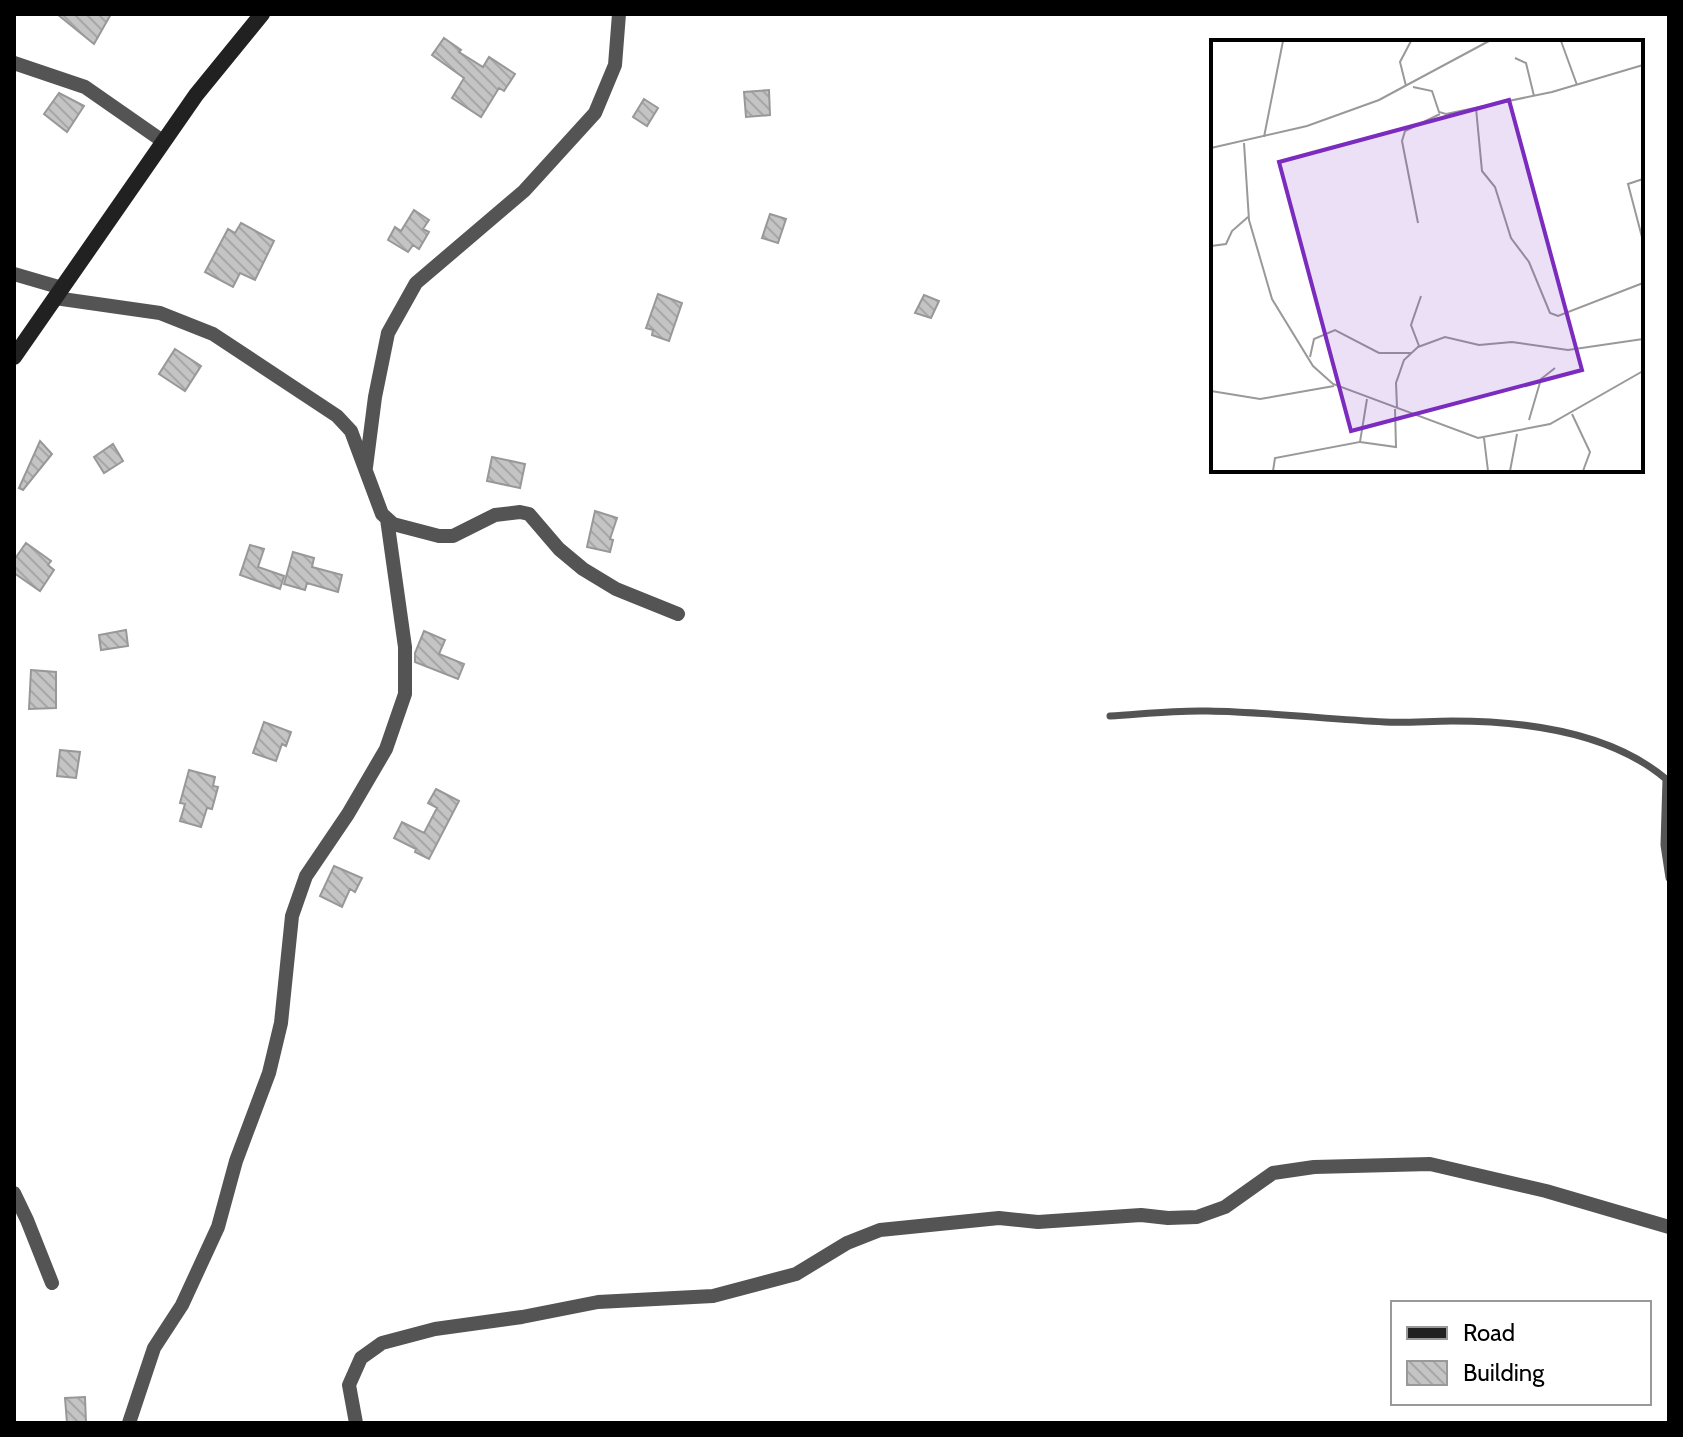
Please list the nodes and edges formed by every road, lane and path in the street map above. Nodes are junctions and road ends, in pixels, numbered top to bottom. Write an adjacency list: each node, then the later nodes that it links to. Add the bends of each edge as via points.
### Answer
1 (262, 14): 4 (main road)
2 (619, 14): 8 (street, via 615,65 595,113 524,191 416,283 388,333)
3 (14, 63): 4 (street, via 85,87)
4 (164, 142): 6 (main road)
5 (14, 274): 6 (street)
6 (59, 293): 7 (main road); 8 (street, via 160,313 213,334 337,416 351,431)
7 (14, 357)
8 (365, 471): 9 (street)
9 (387, 519): 10 (street, via 453,536 495,515 529,514 583,569); 16 (street, via 405,647 405,694 386,749 306,876 292,916 281,1023 269,1073 218,1227 182,1305 154,1348)
10 (678, 614)
11 (1110, 716): 12 (lane, via 1205,711 1510,724 1612,745 1666,779)
12 (1669, 878)
13 (14, 1193): 15 (street)
14 (1669, 1227): 17 (street, via 1430,1164 1273,1173 1225,1207 1197,1217 1038,1222 999,1218 880,1230 796,1274 713,1296 598,1302 382,1343 361,1358 349,1385)
15 (52, 1283)
16 (129, 1423)
17 (356, 1423)

